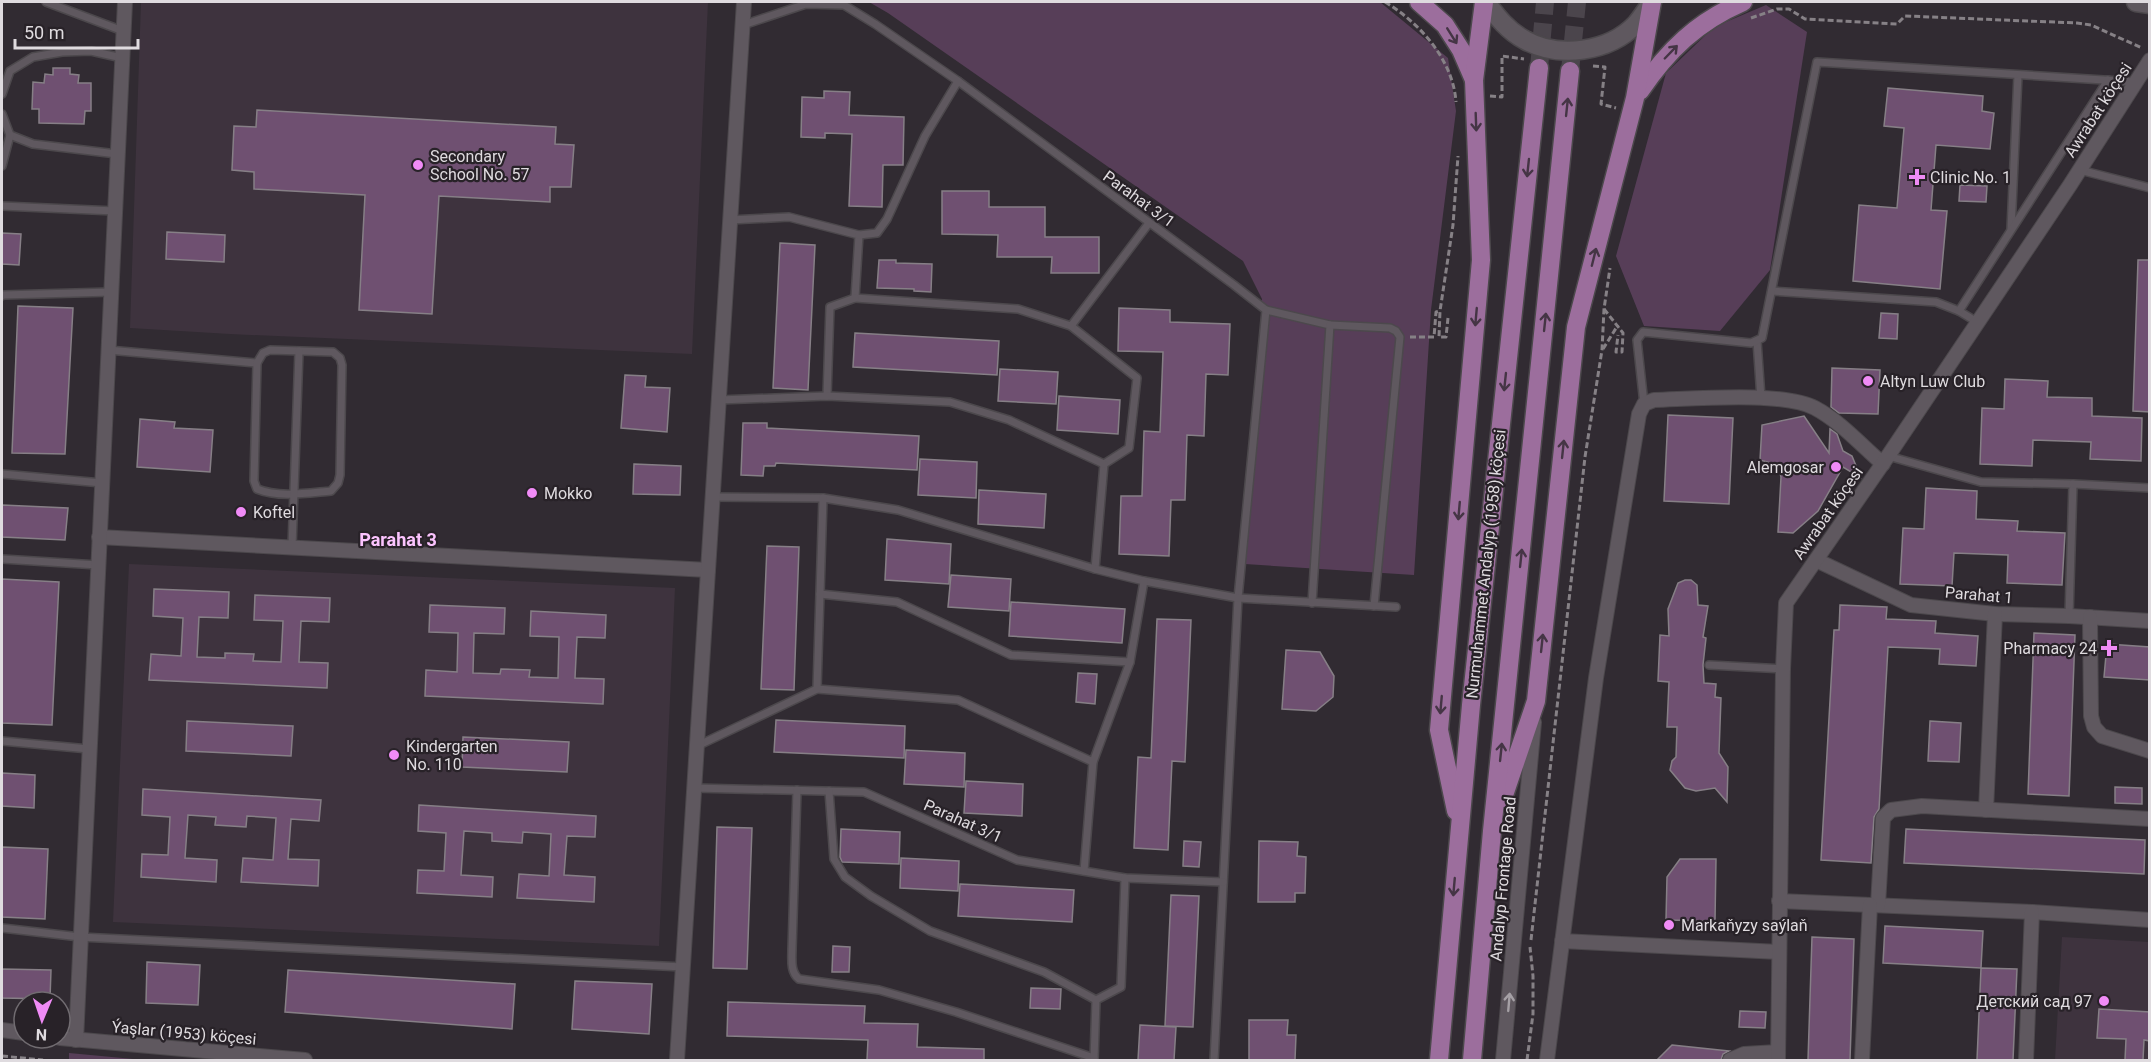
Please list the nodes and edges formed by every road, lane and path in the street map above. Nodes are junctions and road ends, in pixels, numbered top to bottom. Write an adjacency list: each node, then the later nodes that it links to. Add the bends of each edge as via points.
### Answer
1 (46, 2): 12 (lane)
2 (125, 2): 12 (street)
3 (744, 2): 11 (street)
4 (1385, 2): 27 (path, via 1424,33 1446,64)
5 (1419, 2): 21 (main road, one-way to 21, via 1445,25)
6 (1485, 2): 7 (street, via 1502,23 1526,40 1553,50 1583,50 1611,41 1635,24); 21 (main road)
7 (1652, 2): 26 (main road)
8 (2136, 2): 9 (street)
9 (2150, 4)
10 (1746, 10): 13 (path, via 1789,9 1805,19 1897,24 1905,16 2077,22); 26 (main road, one-way to 10, via 1657,67 1691,31 1720,11)
11 (742, 25): 23 (lane, Parahat 3/1, via 806,4 844,5); 37 (street)
12 (123, 32): 14 (street)
13 (2150, 51)
14 (122, 58): 18 (lane, via 91,51 62,52 33,57); 30 (street)
15 (2150, 60): 24 (street, Awrabat köçesi)
16 (1539, 68): 107 (main road, Nurmuhammet Andalyp (1958) köçesi, one-way to 107)
17 (2, 70): 18 (lane)
18 (10, 71): 25 (lane)
19 (1570, 71): 108 (main road, Nurmuhammet Andalyp (1958) köçesi, one-way to 19)
20 (2018, 75): 22 (lane); 39 (lane); 42 (lane, via 1817,62)
21 (1474, 80): 107 (main road, one-way to 107, via 1481,260 1439,730)
22 (2108, 80): 24 (lane); 39 (lane)
23 (958, 81): 38 (lane, Parahat 3/1); 40 (lane, via 925,136 878,233)
24 (2136, 82): 33 (street, Awrabat köçesi)
25 (2, 94)
26 (1635, 98): 96 (main road, one-way to 26, via 1576,327)
27 (1457, 107)
28 (2, 114): 29 (lane)
29 (10, 135): 30 (lane, via 33,144); 32 (lane)
30 (117, 154): 36 (street)
31 (1459, 154): 48 (path)
32 (2, 166)
33 (2080, 170): 34 (lane); 51 (street, Awrabat köçesi)
34 (2150, 188)
35 (2, 206): 36 (lane)
36 (115, 211): 43 (street)
37 (730, 220): 40 (lane, via 789,217); 64 (street)
38 (1149, 223): 47 (lane, Parahat 3/1); 54 (lane)
39 (2011, 230): 49 (lane)
40 (859, 235): 45 (lane)
41 (1611, 262): 46 (path)
42 (1772, 291): 49 (lane, via 1936,302); 57 (lane, via 1764,333)
43 (111, 292): 44 (lane); 58 (street)
44 (2, 296)
45 (855, 298): 54 (lane, via 1018,309); 62 (lane, via 830,307)
46 (1604, 309): 53 (path); 59 (path)
47 (1266, 310): 52 (lane); 84 (lane)
48 (1440, 311): 50 (path, via 1439,337 1446,337); 56 (path, via 1436,312 1434,337)
49 (1959, 311): 51 (lane)
50 (1448, 318)
51 (1977, 322): 66 (street, Awrabat köçesi)
52 (1330, 325): 56 (lane, via 1390,328); 85 (lane)
53 (1618, 325): 55 (path, via 1624,338 1622,352 1616,352); 59 (path)
54 (1071, 326): 67 (lane, via 1137,378 1129,448)
55 (1618, 335)
56 (1400, 337): 86 (lane)
57 (1758, 341): 63 (lane); 65 (lane, via 1643,332 1637,340)
58 (108, 350): 61 (lane); 69 (street)
59 (1602, 350): 134 (path, via 1584,469 1542,829 1530,948 1533,1014)
60 (299, 351): 61 (lane, via 270,350 263,353); 72 (lane); 72 (lane, via 333,352 340,358 340,475 331,491)
61 (258, 363): 72 (lane, via 256,489)
62 (827, 396): 64 (lane); 67 (lane, via 950,402 1009,420)
63 (1761, 398): 65 (street, via 1654,400); 66 (street, via 1813,406)
64 (719, 400): 73 (street)
65 (1644, 404): 118 (street, via 1596,678)
66 (1886, 460): 70 (lane, via 1981,482); 78 (street, Awrabat köçesi)
67 (1104, 464): 80 (lane)
68 (2, 474): 69 (lane)
69 (102, 483): 75 (street)
70 (2073, 484): 71 (lane); 89 (lane)
71 (2150, 488)
72 (294, 494): 76 (lane)
73 (712, 497): 74 (lane); 81 (street)
74 (822, 498): 80 (lane, via 898,510); 83 (lane)
75 (99, 537): 76 (street); 79 (street)
76 (292, 547): 81 (street)
77 (2, 559): 79 (lane)
78 (1816, 560): 88 (street, Parahat 1, via 1911,605); 94 (street, Awrabat köçesi, via 1786,603)
79 (98, 565): 99 (street)
80 (1095, 569): 82 (lane)
81 (708, 570): 98 (street)
82 (1144, 581): 84 (lane); 92 (lane)
83 (820, 594): 92 (lane, via 897,602 1011,656); 95 (lane)
84 (1238, 598): 85 (lane); 111 (lane)
85 (1312, 603): 86 (lane)
86 (1374, 606): 87 (lane)
87 (1396, 607)
88 (1995, 614): 89 (street, Parahat 1); 105 (street)
89 (2069, 616): 90 (street, Parahat 1)
90 (2090, 617): 91 (street, Parahat 1); 100 (street, via 2094,727 2102,736)
91 (2150, 621)
92 (1130, 662): 101 (lane)
93 (1709, 665): 94 (lane)
94 (1783, 669): 112 (street, Awrabat köçesi)
95 (817, 689): 98 (lane); 101 (lane, via 958,700)
96 (1536, 702): 108 (main road); 133 (street, Andalyp Frontage Road, one-way to 96)
97 (2, 741): 99 (lane)
98 (697, 746): 102 (street)
99 (89, 749): 117 (street)
100 (2150, 751)
101 (1093, 762): 109 (lane)
102 (694, 788): 103 (lane, Parahat 3/1); 120 (street)
103 (797, 790): 104 (lane, Parahat 3/1); 126 (lane, via 792,949 795,976 879,990)
104 (829, 791): 109 (lane, Parahat 3/1, via 864,792 1017,860); 121 (lane, via 834,859 845,878 930,931 1044,972)
105 (1986, 810): 106 (street); 113 (street, via 1922,806 1891,810 1883,818)
106 (2150, 819)
107 (1460, 829): 131 (main road, Nurmuhammet Andalyp (1958) köçesi, one-way to 131)
108 (1492, 831): 132 (main road, Nurmuhammet Andalyp (1958) köçesi)
109 (1084, 871): 110 (lane, Parahat 3/1)
110 (1125, 878): 111 (lane, Parahat 3/1); 121 (lane, via 1121,987)
111 (1223, 882): 130 (lane)
112 (1779, 901): 113 (street); 119 (street, Awrabat köçesi)
113 (1874, 905): 114 (street); 137 (street)
114 (2032, 912): 115 (street); 138 (street)
115 (2150, 920)
116 (2, 928): 117 (lane)
117 (80, 937): 120 (lane); 123 (street)
118 (1562, 941): 119 (street); 135 (street)
119 (1779, 952): 125 (street, Awrabat köçesi)
120 (683, 968): 129 (street)
121 (1096, 1000): 126 (lane)
122 (72, 1040): 123 (street, Ýaşlar (1953) köçesi)
123 (75, 1040): 128 (street, Ýaşlar (1953) köçesi)
124 (2, 1056): 127 (path)
125 (1778, 1056): 136 (street, via 1744,1054)
126 (1094, 1059)
127 (44, 1060)
128 (305, 1060)
129 (677, 1060)
130 (1214, 1060)
131 (1438, 1060)
132 (1472, 1060)
133 (1503, 1060)
134 (1527, 1060)
135 (1548, 1060)
136 (1730, 1060)
137 (1862, 1060)
138 (2026, 1060)

